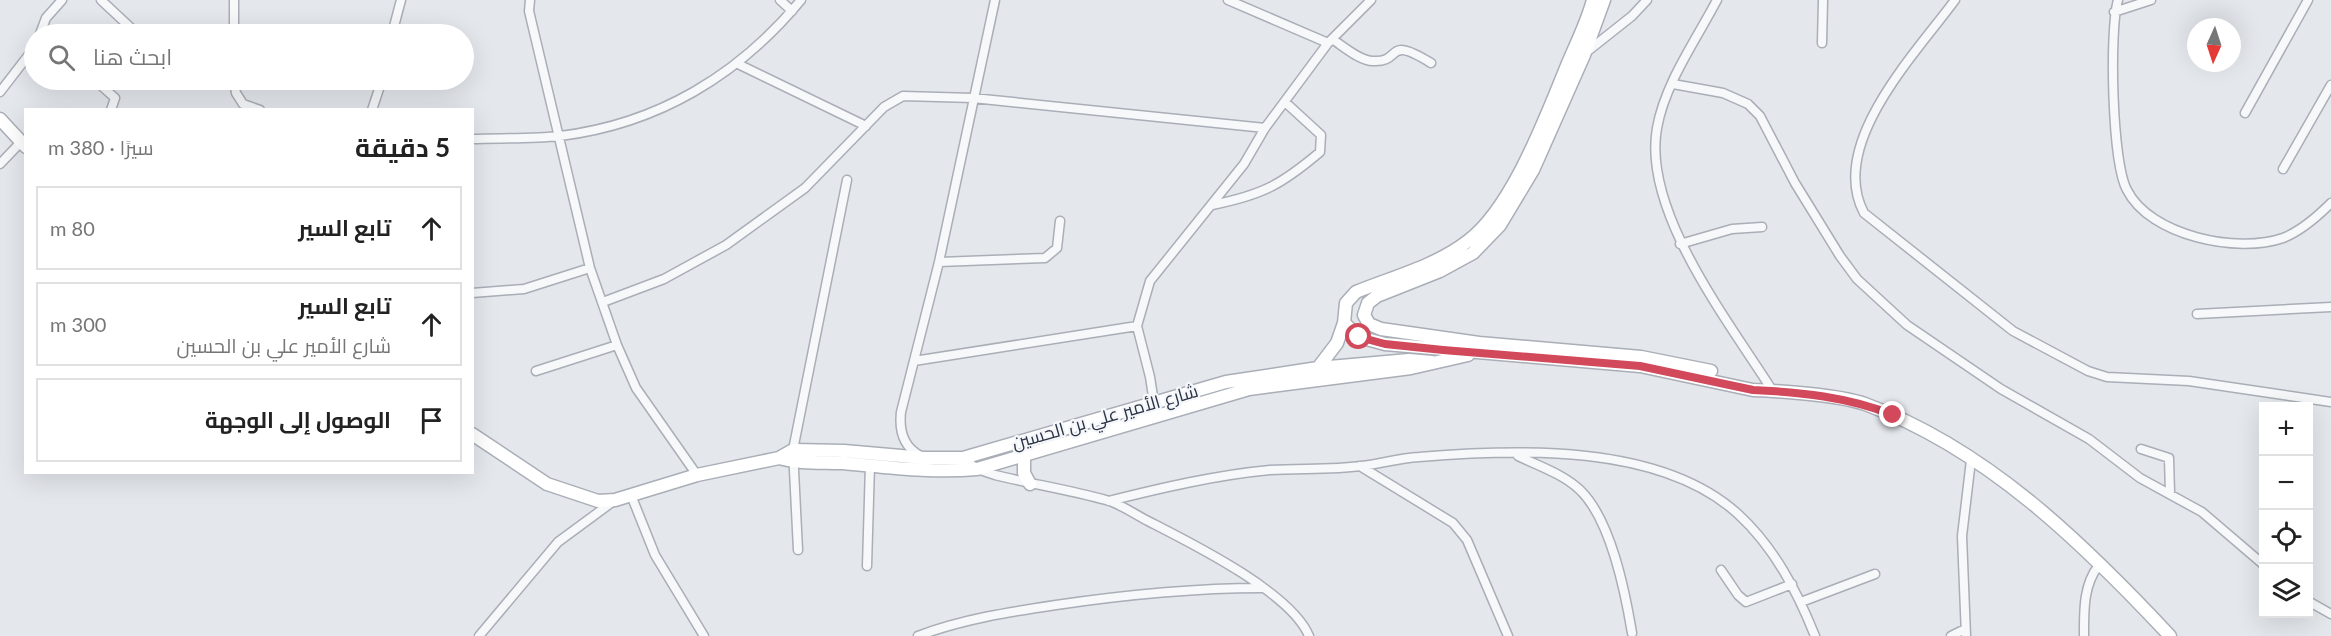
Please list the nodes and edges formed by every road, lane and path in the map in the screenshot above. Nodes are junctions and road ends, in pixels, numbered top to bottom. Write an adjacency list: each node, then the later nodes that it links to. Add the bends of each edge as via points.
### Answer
1 (62, 0): 22 (street)
2 (101, 0): 23 (street)
3 (234, 0): 24 (street)
4 (401, 0): 25 (street)
5 (530, 0): 48 (street, via 529,11)
6 (780, 0): 20 (street)
7 (801, 0): 20 (street)
8 (995, 0): 39 (street)
9 (1228, 0): 26 (street)
10 (1371, 0): 26 (street)
11 (1593, 0): 32 (street)
12 (1604, 0): 28 (street)
13 (1647, 0): 28 (street)
14 (1716, 0): 33 (street)
15 (1822, 0): 27 (street)
16 (1955, 0): 75 (street, via 1877,109 1857,166 1856,194 1864,213 2013,331 2099,375 2189,381)
17 (2118, 0): 21 (street)
18 (2151, 0): 21 (street)
19 (2308, 0): 44 (street)
20 (792, 10): 31 (street)
21 (2114, 12): 54 (street, via 2119,167 2127,190 2150,218 2176,231 2251,243 2295,232)
22 (44, 24)
23 (127, 24)
24 (234, 24)
25 (395, 24)
26 (1330, 41): 30 (street, via 1370,61 1382,61 1404,48); 40 (street)
27 (1822, 43)
28 (1584, 55): 32 (street)
29 (24, 61): 38 (street)
30 (1431, 63)
31 (738, 64): 46 (street); 48 (street, via 685,98 585,132)
32 (1566, 83): 65 (street, via 1488,223 1450,252 1356,292 1346,303); 68 (street, via 1533,170 1490,238 1473,253 1440,271 1377,296 1365,310 1366,321 1381,328)
33 (1673, 84): 58 (street, via 1659,119 1655,144 1663,196); 90 (street, via 1723,93 1748,104 1760,116 1840,256 1857,279 1907,325 2001,389 2089,439 2140,478)
34 (2331, 86): 52 (street)
35 (106, 90): 41 (street, via 115,98)
36 (236, 90): 42 (street, via 243,104)
37 (379, 90): 43 (street)
38 (0, 92)
39 (973, 98): 46 (street, via 903,96 893,100); 47 (street); 59 (street)
40 (1285, 102): 47 (street); 55 (street, via 1321,135 1320,152 1286,180 1246,198)
41 (112, 108)
42 (254, 108)
43 (373, 108)
44 (2245, 113)
45 (0, 120): 50 (street)
46 (866, 126): 62 (street, via 805,188 726,245 664,279)
47 (1265, 128): 55 (street, via 1244,164)
48 (558, 136): 49 (street); 60 (street)
49 (474, 139)
50 (23, 145): 51 (street)
51 (0, 164)
52 (2283, 169)
53 (847, 180): 80 (street)
54 (2331, 203)
55 (1212, 205): 66 (street, via 1150,281)
56 (1060, 221): 59 (street, via 1057,248 1045,258)
57 (1762, 227): 58 (street, via 1732,229)
58 (1680, 244): 73 (street)
59 (939, 262): 69 (street)
60 (590, 268): 61 (street, via 525,289); 62 (street)
61 (474, 293)
62 (603, 302): 67 (street)
63 (2331, 307): 64 (street)
64 (2196, 314)
65 (1344, 323): 68 (street, via 1367,340); 71 (street, via 1337,343)
66 (1137, 326): 69 (street); 74 (street, via 1150,376)
67 (617, 345): 72 (street); 88 (street, via 636,388)
68 (1477, 348): 70 (street, شارع الأمير علي بن الحسين); 73 (street, شارع الأمير علي بن الحسين, via 1640,366 1753,390)
69 (914, 361): 83 (street, via 900,422 904,442)
70 (1432, 362): 71 (street, شارع الأمير علي بن الحسين, via 1409,360); 76 (street, شارع الأمير علي بن الحسين, via 1249,389)
71 (1318, 368): 74 (street, شارع الأمير علي بن الحسين, via 1226,382)
72 (536, 371)
73 (1771, 390): 84 (street, شارع الأمير علي بن الحسين, via 1863,403 1909,421)
74 (1152, 402): 76 (street); 82 (street, شارع الأمير علي بن الحسين)
75 (2331, 402)
76 (1156, 416): 81 (street, شارع الأمير علي بن الحسين)
77 (474, 435): 92 (street, شارع الأمير علي بن الحسين, via 555,488 598,501)
78 (2141, 448): 90 (street, via 2165,455 2171,461)
79 (1513, 454): 86 (street, via 1419,457); 100 (street, via 1627,462 1675,477 1737,513 1758,534); 105 (street, via 1563,477 1587,498 1613,553)
80 (794, 456): 83 (street, شارع الأمير علي بن الحسين, via 844,451); 85 (street, شارع الأمير علي بن الحسين); 88 (street, شارع الأمير علي بن الحسين); 94 (street)
81 (1024, 456): 87 (street, شارع الأمير علي بن الحسين); 89 (street, via 1024,473)
82 (963, 458): 83 (street, شارع الأمير علي بن الحسين); 87 (street)
83 (924, 459)
84 (1971, 460): 96 (street, شارع الأمير علي بن الحسين, via 2026,498); 106 (street, via 1962,536)
85 (870, 465): 87 (street, شارع الأمير علي بن الحسين, via 949,471); 97 (street)
86 (1360, 466): 93 (street, via 1268,470); 111 (street, via 1432,508 1461,532)
87 (976, 468): 89 (street)
88 (697, 475): 91 (street, شارع الأمير علي بن الحسين)
89 (1030, 484): 93 (street)
90 (2170, 493): 95 (street, via 2202,512)
91 (631, 495): 92 (street, شارع الأمير علي بن الحسين); 108 (street, via 655,555)
92 (615, 500): 107 (street, via 558,542)
93 (1109, 501): 101 (street, via 1179,534)
94 (798, 550)
95 (2263, 564)
96 (2099, 565): 114 (street, via 2087,587); 115 (street, شارع الأمير علي بن الحسين)
97 (867, 566)
98 (1721, 570): 100 (street, via 1746,602)
99 (1875, 574): 102 (street)
100 (1792, 584): 102 (street)
101 (1262, 588): 109 (street, via 1176,591 1084,601 982,617); 110 (street, via 1291,610)
102 (1801, 602): 112 (street)
103 (2313, 604): 104 (street)
104 (2331, 614)
105 (1632, 633)
106 (1965, 633): 113 (street)
107 (479, 636)
108 (704, 636)
109 (918, 636)
110 (1309, 636)
111 (1508, 636)
112 (1815, 636)
113 (1952, 636)
114 (2084, 636)
115 (2170, 636)

